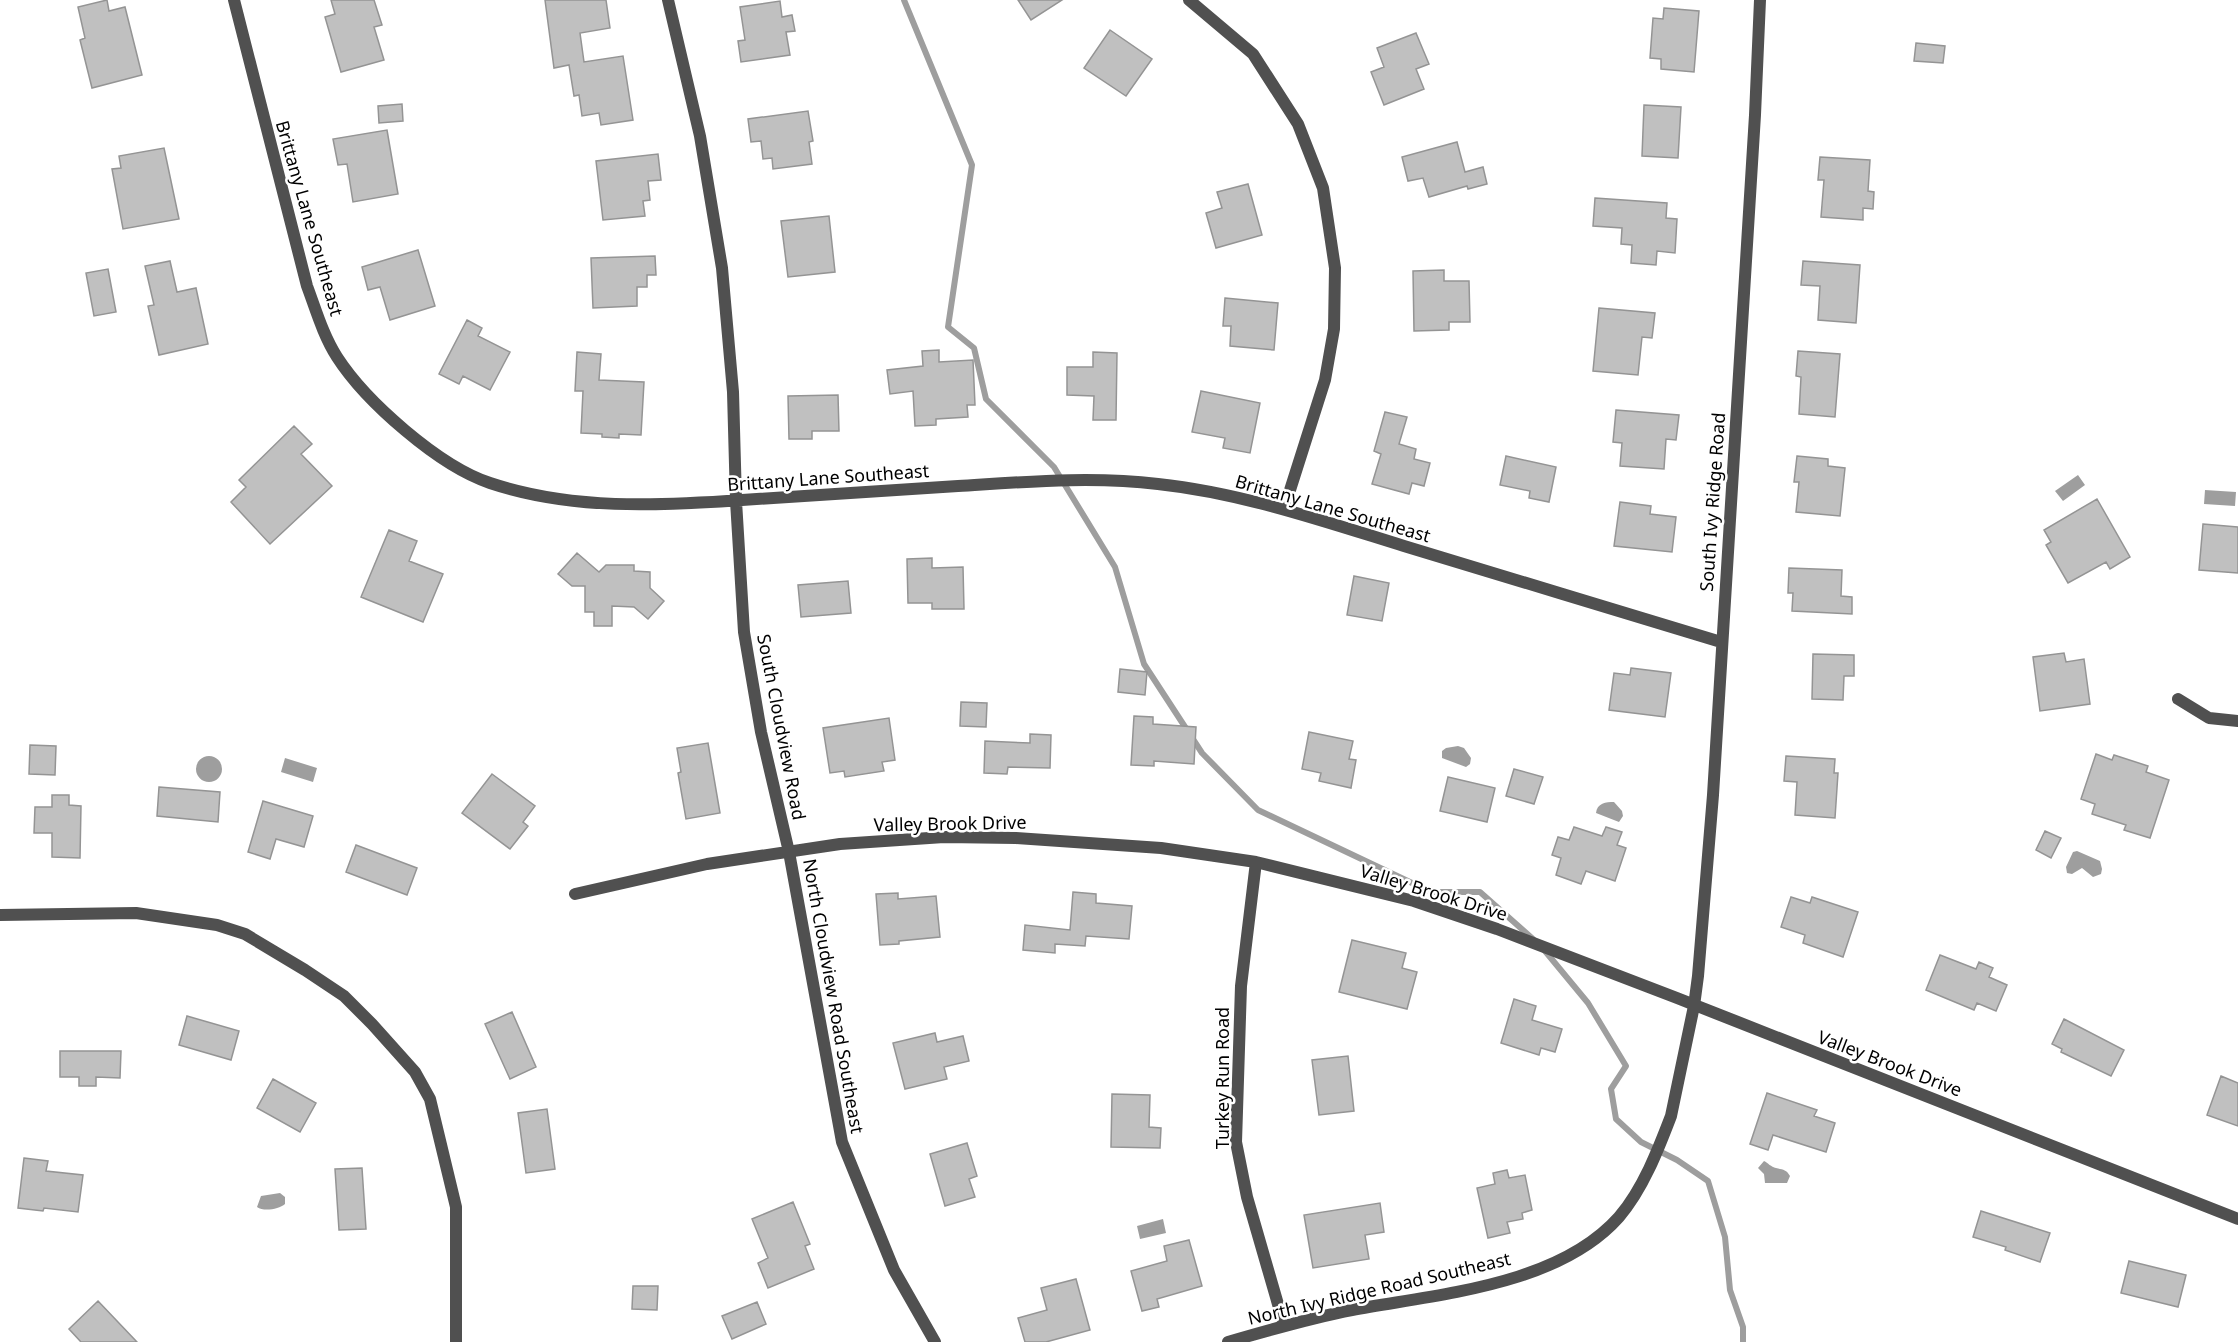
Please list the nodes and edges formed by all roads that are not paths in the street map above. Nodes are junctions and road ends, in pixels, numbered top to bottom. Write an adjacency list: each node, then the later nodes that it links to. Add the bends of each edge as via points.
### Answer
1 (234, 0): 5 (street, Brittany Lane Southeast, via 307,286 337,357 360,386 419,441 486,482 539,496 585,502)
2 (668, 0): 5 (street, South Cloudview Road, via 700,136 722,268 733,392)
3 (1189, 0): 6 (street, via 1253,54 1298,124 1323,188 1335,268 1334,329 1325,380)
4 (1760, 0): 7 (street, South Ivy Ridge Road)
5 (736, 501): 6 (street, Brittany Lane Southeast, via 1083,479 1158,484); 10 (street, South Cloudview Road, via 744,632 761,732)
6 (1284, 509): 7 (street, Brittany Lane Southeast)
7 (1721, 642): 14 (street, South Ivy Ridge Road, via 1713,795)
8 (2178, 699): 9 (street, via 2209,718)
9 (2238, 722)
10 (789, 852): 11 (street, Valley Brook Drive, via 840,844 944,837 1016,838 1161,848); 12 (street, Valley Brook Drive, via 707,864); 18 (street, North Cloudview Road Southeast, via 842,1142 894,1270)
11 (1256, 862): 14 (street, Valley Brook Drive, via 1454,914); 16 (street, Turkey Run Road, via 1241,986 1236,1142 1247,1197)
12 (575, 894)
13 (0, 915): 17 (street, via 136,913 217,925 245,934 344,996 416,1072 430,1099 456,1207)
14 (1694, 1006): 15 (street, Valley Brook Drive); 16 (street, North Ivy Ridge Road Southeast, via 1665,1133 1638,1190 1597,1239 1543,1267 1508,1279)
15 (2238, 1219)
16 (1284, 1325): 19 (street, North Ivy Ridge Road Southeast)
17 (456, 1342)
18 (935, 1342)
19 (1228, 1342)

